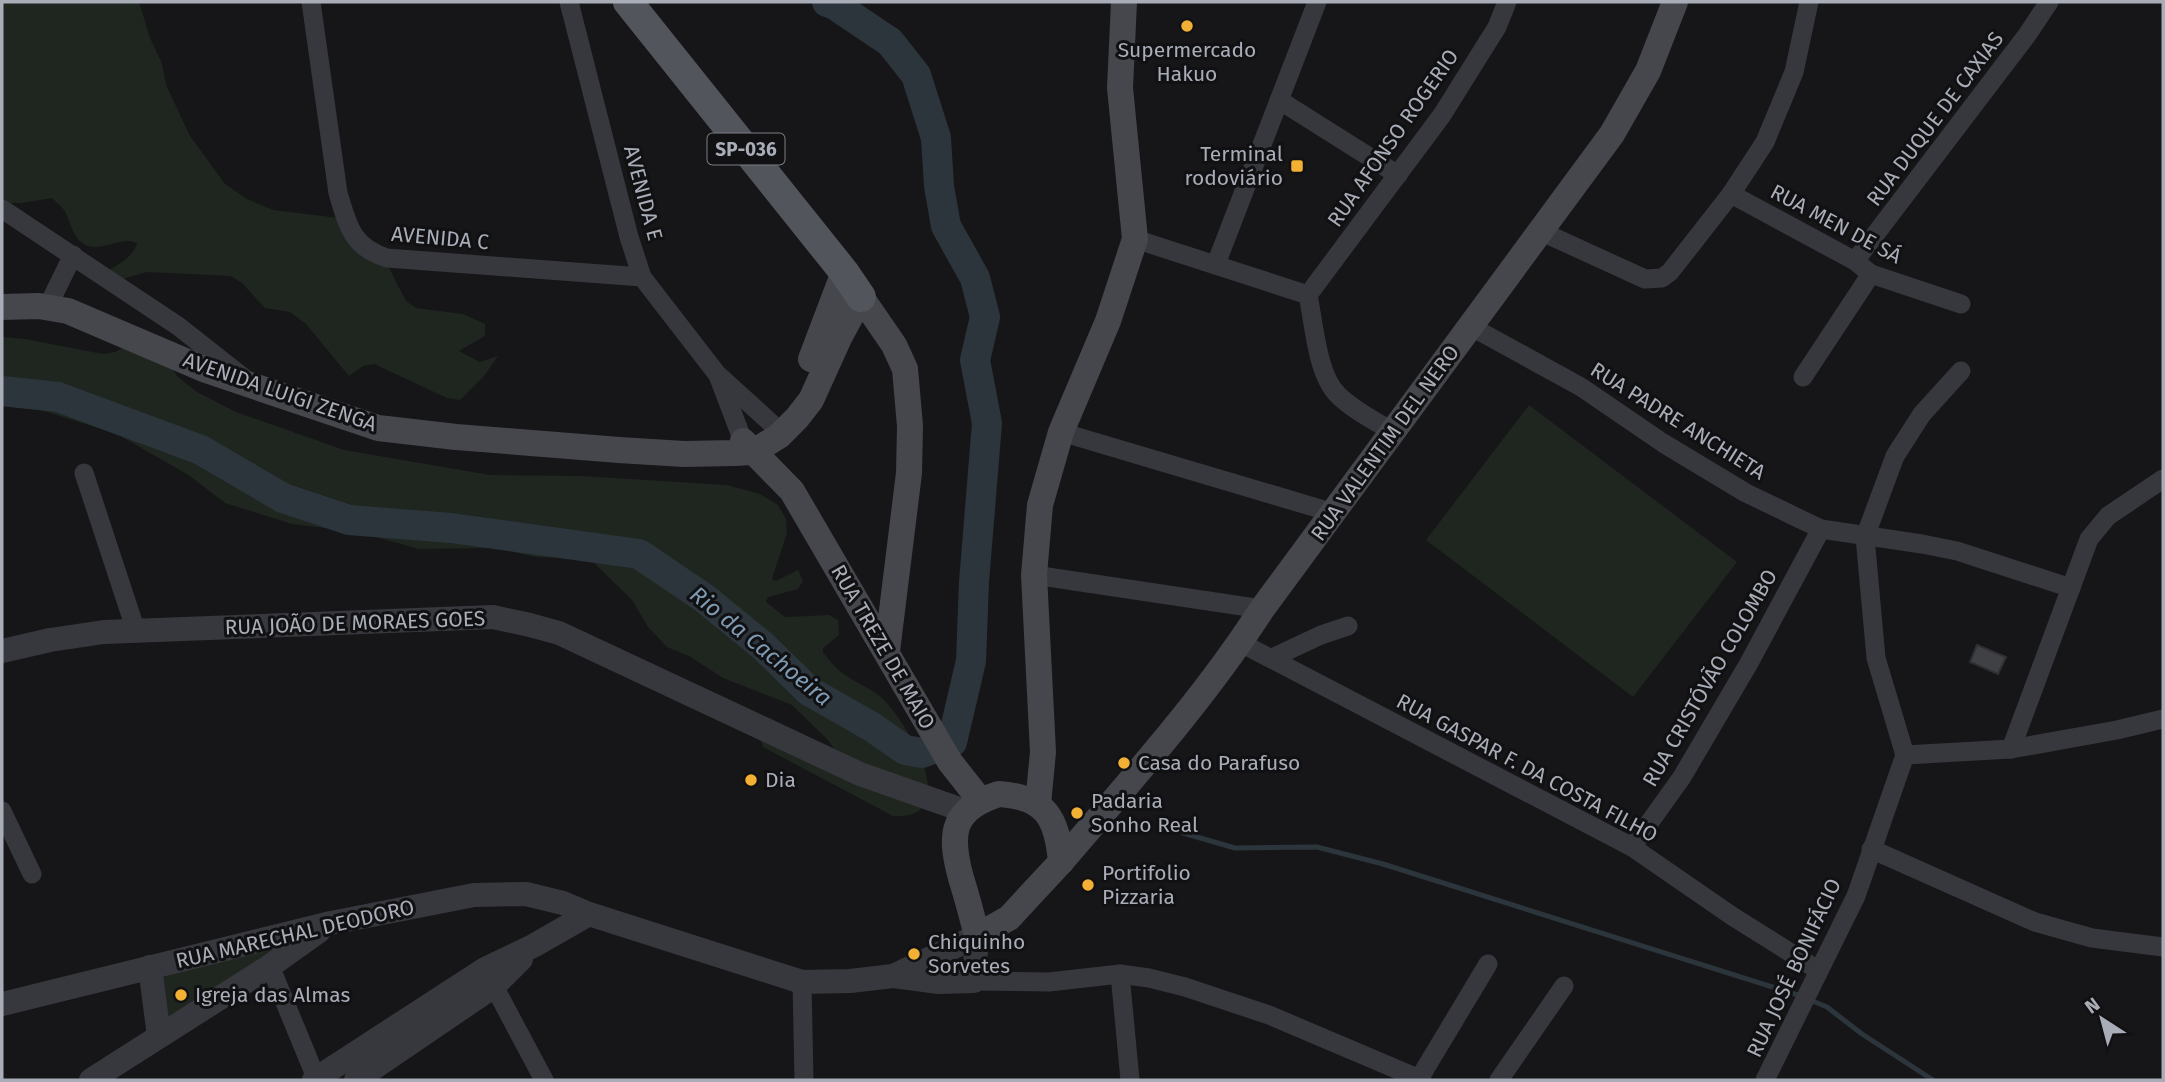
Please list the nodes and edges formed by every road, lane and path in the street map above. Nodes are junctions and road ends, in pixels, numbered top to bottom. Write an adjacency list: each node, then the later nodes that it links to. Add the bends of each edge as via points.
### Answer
1 (311, 2): 21 (street, AVENIDA C, via 338,193 348,223 368,252 387,258)
2 (569, 2): 21 (street, AVENIDA E)
3 (628, 2): 19 (main road, SP-036)
4 (1124, 2): 15 (main road, via 1120,89)
5 (1317, 2): 10 (street)
6 (1507, 2): 11 (street, RUA AFONSO ROGERIO, via 1497,27 1449,104)
7 (1675, 2): 14 (main road, RUA VALENTIM DEL NERO, via 1648,71 1612,134)
8 (1809, 2): 12 (street, via 1794,72 1765,142)
9 (2049, 2): 17 (street, RUA DUQUE DE CAXIAS)
10 (1279, 100): 11 (street); 18 (street)
11 (1398, 175): 22 (street, RUA AFONSO ROGERIO)
12 (1731, 194): 14 (street, via 1662,278 1645,279); 17 (street, RUA MEN DE SÁ)
13 (2, 209): 16 (street)
14 (1540, 231): 27 (main road, RUA VALENTIM DEL NERO)
15 (1135, 239): 18 (street); 33 (main road, via 1108,320)
16 (73, 255): 26 (street); 31 (street, via 178,326)
17 (1854, 261): 20 (street, RUA MEN DE SÁ)
18 (1216, 264): 22 (street)
19 (844, 272): 23 (main road, SP-036); 32 (main road, via 802,381)
20 (1871, 274): 24 (street, RUA MEN DE SÁ); 30 (street)
21 (642, 277): 29 (street, AVENIDA E)
22 (1308, 295): 34 (street, via 1320,358 1331,387)
23 (861, 297): 32 (main road, via 811,400); 49 (main road, via 905,369 910,426 909,473)
24 (1961, 304)
25 (2, 307): 26 (main road, AVENIDA LUIGI ZENGA)
26 (47, 308): 31 (main road, AVENIDA LUIGI ZENGA, via 68,311)
27 (1470, 326): 34 (main road, RUA VALENTIM DEL NERO); 40 (street, RUA PADRE ANCHIETA, via 1581,387 1746,493)
28 (1961, 371): 41 (street, via 1922,414 1895,456)
29 (717, 374): 32 (street, AVENIDA E); 35 (street, AVENIDA E)
30 (1803, 377)
31 (254, 386): 35 (main road, AVENIDA LUIGI ZENGA, via 378,428 619,450)
32 (775, 430): 35 (main road); 38 (main road, RUA TREZE DE MAIO)
33 (1061, 432): 39 (street); 42 (main road, via 1040,505)
34 (1393, 432): 39 (main road, RUA VALENTIM DEL NERO)
35 (744, 449): 38 (main road, RUA TREZE DE MAIO)
36 (84, 473): 46 (street)
37 (2163, 479): 43 (street, via 2108,516 2089,539)
38 (792, 491): 49 (main road, RUA TREZE DE MAIO)
39 (1334, 513): 44 (main road, RUA VALENTIM DEL NERO)
40 (1821, 529): 41 (street, RUA PADRE ANCHIETA); 57 (street, RUA CRISTÓVÃO COLOMBO, via 1689,766)
41 (1865, 537): 43 (street, RUA PADRE ANCHIETA, via 1957,551); 53 (street, via 1876,658)
42 (1034, 575): 44 (street); 54 (main road, via 1043,752)
43 (2071, 587): 52 (street)
44 (1262, 609): 47 (main road, RUA VALENTIM DEL NERO)
45 (1348, 626): 50 (street)
46 (136, 631): 48 (street, RUA JOÃO DE MORAES GOES, via 50,640); 55 (street, RUA JOÃO DE MORAES GOES, via 493,617 559,634 860,774)
47 (1241, 643): 50 (street, RUA GASPAR F. DA COSTA FILHO); 59 (main road, RUA VALENTIM DEL NERO)
48 (2, 651)
49 (887, 651): 55 (main road, RUA TREZE DE MAIO)
50 (1272, 658): 57 (street, RUA GASPAR F. DA COSTA FILHO)
51 (2163, 719): 52 (street)
52 (2011, 749): 53 (street)
53 (1905, 755): 58 (street, RUA JOSÉ BONIFÁCIO)
54 (1038, 804): 55 (main road, via 1019,795 999,794); 59 (main road, via 1059,836)
55 (972, 806): 63 (main road, via 954,832 955,856)
56 (2, 811): 60 (street)
57 (1632, 847): 68 (street, RUA GASPAR F. DA COSTA FILHO)
58 (1871, 849): 64 (street, via 2035,922 2092,938); 68 (street, RUA JOSÉ BONIFÁCIO, via 1846,919)
59 (1061, 862): 63 (main road, RUA VALENTIM DEL NERO, via 1009,918)
60 (32, 874)
61 (589, 914): 62 (street, RUA MARECHAL DEODORO, via 526,894 474,895); 71 (street); 73 (street, RUA MARECHAL DEODORO)
62 (331, 923): 66 (street); 67 (street, RUA MARECHAL DEODORO)
63 (977, 936): 70 (street); 72 (street)
64 (2163, 947)
65 (1488, 964): 77 (street)
66 (270, 965): 76 (street); 79 (street)
67 (150, 967): 75 (street, RUA MARECHAL DEODORO); 76 (street)
68 (1818, 970): 85 (street, RUA JOSÉ BONIFÁCIO)
69 (1120, 974): 72 (street, via 1049,982); 77 (street, via 1185,987 1269,1015); 83 (street)
70 (893, 976): 72 (street); 73 (street)
71 (489, 977): 79 (street); 80 (street); 81 (street)
72 (974, 981)
73 (802, 982): 82 (street)
74 (1564, 986): 84 (street)
75 (2, 1004)
76 (159, 1036): 78 (street)
77 (1420, 1079)
78 (90, 1080)
79 (316, 1080)
80 (356, 1080)
81 (544, 1080)
82 (804, 1080)
83 (1130, 1080)
84 (1499, 1080)
85 (1765, 1080)

